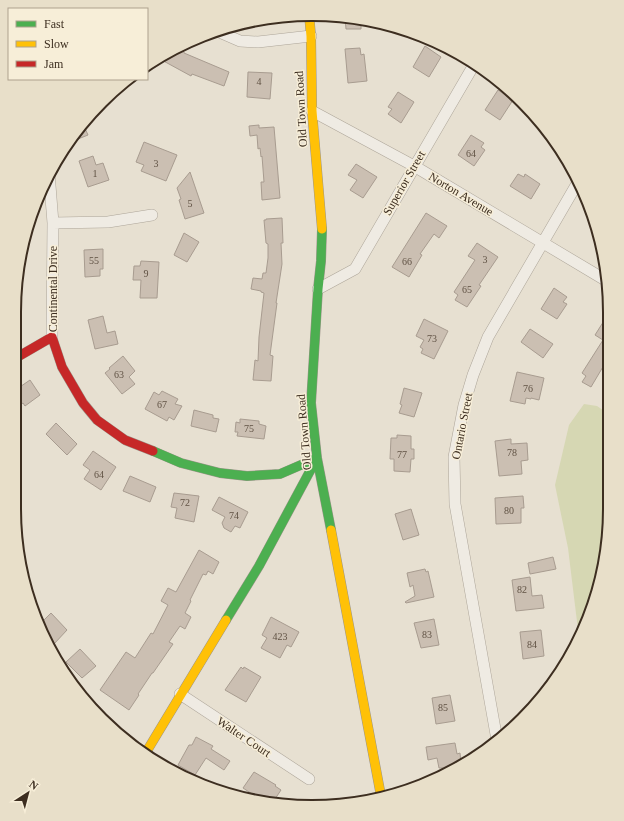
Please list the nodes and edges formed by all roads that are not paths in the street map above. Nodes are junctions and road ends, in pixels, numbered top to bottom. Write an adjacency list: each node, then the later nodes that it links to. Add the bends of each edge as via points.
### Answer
1 (310, 21): 3 (main road, Old Town Road)
2 (225, 34): 3 (street, via 240,41 258,42)
3 (311, 36): 5 (main road, Old Town Road)
4 (472, 69): 6 (street, Superior Street)
5 (312, 111): 6 (street, Norton Avenue); 13 (main road, Old Town Road, via 322,230)
6 (414, 166): 11 (street, Norton Avenue); 13 (street, Superior Street, via 354,269)
7 (50, 185): 10 (street, Continental Drive)
8 (575, 187): 11 (street, Ontario Street)
9 (152, 215): 10 (street, via 108,222)
10 (53, 222): 14 (street, Continental Drive)
11 (542, 243): 12 (street, Norton Avenue); 18 (street, Ontario Street, via 488,337 464,404 454,457 455,504)
12 (601, 277)
13 (318, 289): 16 (main road, Old Town Road, via 311,403)
14 (52, 338): 15 (main road); 16 (main road, Continental Drive, via 62,367 83,403 97,420 125,440 181,463 220,473 240,475 280,474)
15 (21, 355)
16 (317, 458): 17 (main road, via 259,566); 21 (main road, Old Town Road)
17 (180, 694): 19 (main road); 20 (street, Walter Court)
18 (497, 734)
19 (148, 749)
20 (309, 779)
21 (380, 792)

